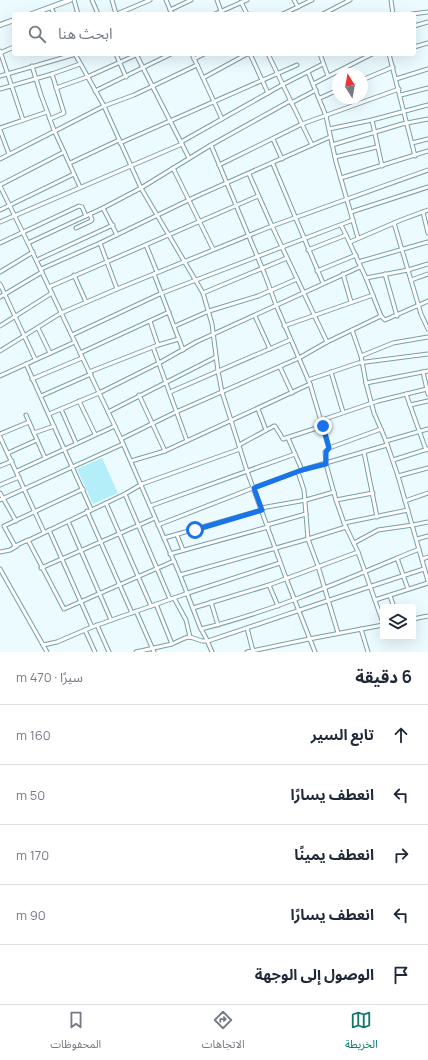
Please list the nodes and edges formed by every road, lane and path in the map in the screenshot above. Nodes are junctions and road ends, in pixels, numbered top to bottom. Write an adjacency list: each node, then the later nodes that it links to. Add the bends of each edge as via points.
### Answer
1 (70, 0): 15 (street)
2 (74, 0): 20 (street)
3 (92, 0): 21 (street)
4 (112, 0): 22 (street)
5 (150, 0): 23 (street)
6 (166, 0): 17 (street)
7 (191, 0): 17 (street)
8 (217, 0): 24 (street)
9 (247, 0): 14 (street)
10 (294, 0): 16 (street)
11 (312, 0): 16 (street)
12 (350, 0): 28 (street)
13 (391, 0): 29 (street)
14 (241, 2): 25 (street); 26 (street)
15 (51, 7): 18 (street); 19 (street)
16 (298, 7): 27 (street)
17 (170, 10)
18 (37, 12)
19 (53, 12)
20 (77, 12)
21 (97, 12)
22 (116, 12)
23 (122, 12)
24 (222, 12)
25 (224, 12)
26 (246, 12)
27 (287, 12)
28 (327, 12)
29 (393, 12)
30 (428, 12): 31 (street)
31 (416, 14)
32 (12, 21): 34 (street)
33 (428, 22): 35 (street)
34 (0, 25)
35 (416, 25)
36 (428, 43): 37 (street)
37 (416, 46)
38 (12, 49): 39 (street)
39 (0, 52): 65 (street)
40 (68, 56): 60 (street)
41 (76, 56): 56 (street)
42 (117, 56): 55 (street)
43 (134, 56): 55 (street)
44 (137, 56): 61 (street)
45 (167, 56): 61 (street)
46 (193, 56): 54 (street)
47 (200, 56): 54 (street)
48 (243, 56): 73 (street)
49 (248, 56): 76 (street)
50 (269, 56): 67 (street)
51 (321, 56): 57 (street)
52 (368, 56): 69 (street)
53 (390, 56): 62 (street)
54 (194, 59): 58 (street)
55 (120, 63): 70 (street); 71 (street)
56 (80, 64): 66 (street); 70 (street)
57 (323, 64): 64 (street); 69 (street)
58 (196, 65): 73 (street); 80 (street)
59 (297, 65): 67 (street)
60 (32, 66): 65 (street); 72 (street)
61 (143, 67): 71 (street); 80 (street)
62 (393, 68): 74 (street); 75 (street)
63 (428, 69): 75 (street)
64 (308, 72): 77 (street); 79 (street)
65 (8, 73): 68 (street); 78 (street)
66 (52, 74): 72 (street); 81 (street)
67 (278, 74): 76 (street); 79 (street)
68 (0, 76)
69 (328, 76): 77 (street)
70 (87, 77): 81 (street); 86 (street)
71 (126, 77): 86 (street)
72 (36, 78): 78 (street); 96 (street)
73 (203, 78): 91 (street)
74 (368, 78)
75 (396, 79): 84 (street)
76 (262, 81): 87 (street); 91 (street)
77 (313, 84): 85 (street)
78 (11, 85): 83 (street); 100 (street)
79 (282, 85): 87 (street); 92 (street)
80 (153, 86): 94 (street); 103 (street)
81 (56, 88): 101 (street, via 64,113)
82 (428, 88): 89 (street)
83 (0, 89)
84 (399, 89): 89 (street); 97 (street)
85 (316, 90): 90 (street); 92 (street)
86 (95, 91): 94 (street)
87 (268, 93): 98 (street)
88 (332, 93): 90 (street)
89 (401, 95): 95 (street)
90 (320, 98): 97 (street)
91 (214, 102): 98 (street); 103 (street)
92 (291, 102): 105 (street); 116 (street)
93 (428, 105): 95 (street)
94 (104, 106): 108 (street); 113 (street)
95 (405, 111): 102 (street); 104 (street)
96 (47, 112): 100 (street); 101 (street)
97 (326, 116): 105 (street); 107 (street)
98 (222, 119): 114 (street)
99 (428, 119): 104 (street)
100 (23, 120): 106 (street)
101 (50, 120): 108 (street)
102 (372, 120): 107 (street); 109 (street)
103 (170, 122): 113 (street); 114 (street)
104 (407, 123): 109 (street); 115 (street)
105 (302, 124): 112 (street); 117 (street)
106 (0, 129): 122 (street)
107 (329, 129): 110 (street)
108 (54, 130): 120 (street); 122 (street)
109 (374, 132): 118 (street); 119 (street)
110 (330, 137): 117 (street); 118 (street)
111 (428, 138): 115 (street)
112 (273, 139): 127 (street); 131 (street)
113 (120, 142): 128 (street); 130 (street)
114 (181, 143): 125 (street); 130 (street)
115 (412, 143): 123 (street)
116 (211, 145): 125 (street); 131 (street)
117 (312, 145): 127 (street)
118 (332, 145): 124 (street)
119 (377, 147): 124 (street); 132 (street)
120 (64, 152): 128 (street); 139 (street)
121 (428, 152): 123 (street)
122 (9, 154): 126 (street)
123 (415, 156): 132 (street)
124 (335, 157): 137 (street)
125 (189, 158): 133 (street)
126 (0, 159)
127 (282, 159): 129 (street)
128 (70, 163): 135 (street)
129 (273, 164): 136 (street); 157 (street)
130 (131, 165): 140 (street); 142 (street)
131 (219, 165): 138 (street)
132 (382, 166): 137 (street)
133 (173, 168): 142 (street); 145 (street)
134 (428, 170): 144 (street)
135 (74, 174): 140 (street); 146 (street)
136 (249, 174): 138 (street); 143 (street)
137 (341, 178): 144 (street)
138 (227, 184): 145 (street); 147 (street)
139 (0, 185): 146 (street)
140 (80, 187): 154 (street)
141 (428, 187): 151 (street)
142 (141, 188): 148 (street); 156 (street)
143 (258, 196): 147 (street); 164 (street)
144 (347, 198): 151 (street); 157 (street)
145 (189, 200): 156 (street); 160 (street)
146 (10, 205): 149 (street); 154 (street)
147 (236, 206): 160 (street); 170 (street)
148 (104, 208): 153 (street); 162 (street)
149 (0, 210)
150 (428, 210): 152 (street)
151 (351, 212): 158 (street)
152 (423, 212): 161 (street); 167 (street)
153 (90, 214): 155 (street); 165 (street, via 91,221)
154 (14, 215): 159 (street); 166 (street)
155 (86, 216): 166 (street, via 79,206); 177 (street)
156 (158, 216): 168 (street); 169 (street)
157 (295, 217): 164 (street); 173 (street)
158 (353, 220): 163 (street); 172 (street)
159 (0, 222)
160 (200, 222): 169 (street); 181 (street)
161 (394, 223): 172 (street); 183 (street)
162 (112, 225): 168 (street); 188 (street)
163 (341, 225): 171 (street); 173 (street)
164 (272, 226): 170 (street); 180 (street)
165 (76, 228)
166 (23, 232): 176 (street); 177 (street)
167 (428, 233)
168 (117, 235): 178 (street)
169 (170, 235): 179 (street); 190 (street)
170 (248, 235): 181 (street); 186 (street)
171 (346, 235): 174 (street); 182 (street)
172 (358, 238): 174 (street)
173 (304, 239): 180 (street); 182 (street)
174 (350, 242): 185 (street)
175 (428, 242): 183 (street)
176 (0, 243)
177 (28, 243): 184 (street)
178 (100, 243): 189 (street); 196 (street)
179 (146, 245): 189 (street); 199 (street)
180 (282, 247): 186 (street); 187 (street)
181 (213, 249): 190 (street)
182 (308, 250): 197 (street)
183 (401, 250): 191 (street); 195 (street)
184 (33, 252): 188 (street); 198 (street)
185 (356, 255): 191 (street); 197 (street)
186 (257, 256): 194 (street); 206 (street)
187 (287, 258): 194 (street); 205 (street)
188 (36, 260): 196 (street)
189 (106, 261): 203 (street); 211 (street)
190 (185, 261): 199 (street); 206 (street)
191 (358, 262): 193 (street)
192 (428, 264): 195 (street)
193 (360, 267): 200 (street); 204 (street)
194 (262, 268): 212 (street); 216 (street)
195 (408, 270): 201 (street); 207 (street)
196 (42, 271): 210 (street); 217 (street)
197 (317, 271): 208 (street)
198 (0, 272)
199 (156, 273): 211 (street); 215 (street)
200 (343, 274): 208 (street); 222 (street)
201 (386, 274): 204 (street); 232 (street)
202 (428, 274): 207 (street)
203 (74, 275): 210 (street); 221 (street)
204 (366, 278): 218 (street)
205 (297, 279): 212 (street); 213 (street)
206 (196, 280): 215 (street); 216 (street)
207 (411, 280): 224 (street)
208 (323, 283): 213 (street)
209 (0, 284): 217 (street)
210 (49, 287): 214 (street)
211 (117, 289): 221 (street)
212 (271, 291): 223 (street); 225 (street)
213 (303, 292): 223 (street); 228 (street)
214 (52, 293): 227 (street); 229 (street)
215 (162, 293): 226 (street); 240 (street)
216 (203, 293): 225 (street)
217 (5, 294): 219 (street); 229 (street)
218 (373, 295): 222 (street); 231 (street)
219 (0, 297)
220 (428, 301): 224 (street)
221 (86, 302): 227 (street)
222 (351, 302): 228 (street)
223 (276, 306): 230 (street); 236 (street)
224 (419, 306): 232 (street); 238 (street)
225 (209, 311): 235 (street); 241 (street)
226 (170, 312): 233 (street); 235 (street)
227 (61, 313): 237 (street); 240 (street)
228 (314, 315): 236 (street); 247 (street)
229 (15, 316): 234 (street); 242 (street)
230 (255, 316): 241 (street); 250 (street)
231 (381, 316): 232 (street, via 385,320); 239 (street)
232 (397, 316)
233 (150, 321): 248 (street); 254 (street)
234 (0, 326)
235 (175, 326): 244 (street)
236 (284, 326): 245 (street)
237 (38, 328): 242 (street); 253 (street)
238 (428, 329)
239 (352, 330): 247 (street); 256 (street)
240 (72, 335): 246 (street)
241 (214, 335): 251 (street); 257 (street)
242 (24, 336): 252 (street); 260 (street)
243 (428, 338): 256 (street, via 393,343)
244 (179, 339): 248 (street); 251 (street)
245 (290, 340): 250 (street); 259 (street)
246 (75, 342): 253 (street); 254 (street)
247 (327, 342): 259 (street)
248 (158, 345): 249 (street)
249 (153, 347): 262 (street); 269 (street)
250 (270, 349): 265 (street)
251 (183, 350): 262 (street)
252 (0, 351)
253 (50, 353): 260 (street)
254 (80, 353): 258 (street)
255 (428, 354): 261 (street)
256 (361, 356): 261 (street)
257 (216, 357): 265 (street); 273 (street)
258 (82, 358): 269 (street); 271 (street)
259 (299, 358): 264 (street); 272 (street)
260 (35, 359): 263 (street)
261 (361, 362): 267 (street); 274 (street)
262 (160, 363): 273 (street); 279 (street)
263 (26, 364): 270 (street); 271 (street)
264 (280, 367): 278 (street); 280 (street)
265 (218, 371): 277 (street); 278 (street)
266 (428, 371): 268 (street)
267 (331, 372): 272 (street); 293 (street)
268 (423, 372): 274 (street); 276 (street)
269 (90, 373): 279 (street); 284 (street)
270 (0, 376)
271 (32, 379): 284 (street)
272 (308, 380): 275 (street)
273 (166, 382): 277 (street); 283 (street)
274 (366, 382): 287 (street)
275 (310, 384): 280 (street); 297 (street)
276 (427, 389): 281 (street); 282 (street)
277 (170, 392): 292 (street)
278 (222, 392): 292 (street); 296 (street)
279 (99, 393): 285 (street); 291 (street)
280 (292, 393): 290 (street)
281 (406, 394): 287 (street); 288 (street)
282 (428, 394)
283 (140, 395): 291 (street); 299 (street)
284 (40, 396): 294 (street)
285 (79, 401): 289 (street); 309 (street)
286 (428, 401): 288 (street)
287 (371, 403): 293 (street); 303 (street)
288 (410, 405): 306 (street)
289 (61, 409): 294 (street); 316 (street)
290 (258, 409): 296 (street); 305 (street)
291 (108, 412): 301 (street)
292 (176, 412): 299 (street); 314 (street)
293 (343, 412): 297 (street)
294 (49, 414): 300 (street)
295 (26, 415): 298 (street)
296 (231, 420): 314 (street); 318 (street)
297 (322, 420): 302 (street)
298 (29, 422): 307 (street); 308 (street)
299 (153, 423): 312 (street); 324 (street)
300 (54, 426): 307 (street); 321 (street)
301 (115, 426): 309 (street); 312 (street)
302 (323, 426): 311 (street); 320 (street)
303 (381, 428): 315 (street); 320 (street)
304 (428, 429): 306 (street)
305 (266, 430): 311 (street, via 275,426 282,439); 318 (street)
306 (419, 432): 315 (street); 323 (street)
307 (34, 433): 313 (street)
308 (0, 434)
309 (95, 434): 316 (street)
310 (0, 437): 326 (street)
311 (288, 438): 327 (street)
312 (121, 439): 317 (street)
313 (37, 440): 326 (street); 328 (street)
314 (187, 441): 324 (street)
315 (386, 441): 319 (street)
316 (76, 443): 321 (street)
317 (123, 444): 331 (street); 334 (street)
318 (239, 445): 322 (street)
319 (387, 445): 325 (street); 329 (street)
320 (329, 448): 332 (street, via 326,452)
321 (65, 449): 328 (street); 334 (street)
322 (240, 449): 337 (street); 341 (street)
323 (427, 450): 329 (street)
324 (165, 451): 331 (street)
325 (364, 452): 332 (street); 348 (street)
326 (8, 453): 330 (street)
327 (295, 454): 337 (street); 338 (street)
328 (45, 458): 336 (street)
329 (393, 460): 339 (street)
330 (12, 461): 333 (street); 336 (street)
331 (131, 461): 341 (street)
332 (326, 464): 338 (street); 346 (street)
333 (0, 466)
334 (73, 467): 343 (street); 345 (street)
335 (428, 468): 339 (street)
336 (16, 471): 340 (street)
337 (247, 471): 344 (street); 356 (street)
338 (300, 471): 344 (street); 352 (street)
339 (398, 476): 354 (street)
340 (20, 477): 342 (street); 343 (street)
341 (142, 484): 350 (street); 356 (street)
342 (0, 485)
343 (25, 488): 351 (street); 361 (street)
344 (254, 488): 358 (street); 369 (street)
345 (83, 489): 357 (street); 361 (street)
346 (334, 492): 352 (street); 353 (street)
347 (0, 493): 351 (street)
348 (373, 493): 353 (street); 363 (street)
349 (428, 493): 354 (street)
350 (126, 494): 355 (street); 368 (street)
351 (1, 499): 365 (street)
352 (306, 500): 358 (street); 362 (street)
353 (336, 500): 370 (street)
354 (405, 501): 359 (street)
355 (106, 503): 357 (street); 375 (street)
356 (150, 506): 364 (street)
357 (92, 509): 360 (street)
358 (262, 509): 372 (street); 376 (street)
359 (408, 510): 363 (street); 371 (street)
360 (87, 511): 366 (street); 382 (street)
361 (34, 512): 365 (street); 374 (street)
362 (306, 514): 372 (street); 379 (street)
363 (377, 517): 370 (street)
364 (155, 518): 368 (street); 369 (street)
365 (16, 521): 380 (street, via 4,526 15,546)
366 (68, 521): 373 (street); 386 (street)
367 (428, 522): 371 (street)
368 (139, 525): 375 (street); 399 (street)
369 (158, 525): 378 (street)
370 (345, 525): 379 (street); 383 (street)
371 (413, 525): 381 (street); 383 (street, via 378,530)
372 (268, 526): 384 (street); 387 (street)
373 (49, 530): 374 (street); 393 (street)
374 (44, 532): 380 (street)
375 (119, 533): 382 (street); 404 (street)
376 (178, 535): 378 (street); 387 (street)
377 (428, 536): 381 (street)
378 (164, 538): 390 (street)
379 (308, 539): 384 (street); 397 (street)
380 (28, 540): 388 (street, via 10,550); 398 (street)
381 (417, 540): 385 (street)
382 (100, 542): 386 (street); 409 (street)
383 (354, 543): 389 (street)
384 (275, 548): 396 (street); 403 (street)
385 (419, 549): 392 (street); 394 (street)
386 (81, 550): 393 (street); 413 (street)
387 (183, 550): 390 (street)
388 (0, 552)
389 (358, 552): 397 (street); 402 (street)
390 (170, 554): 395 (street)
391 (428, 557): 394 (street)
392 (397, 558): 402 (street); 405 (street)
393 (62, 559): 398 (street); 420 (street)
394 (422, 559): 401 (street)
395 (174, 561): 399 (street); 403 (street)
396 (280, 563): 406 (street); 414 (street)
397 (318, 566): 406 (street); 411 (street)
398 (41, 568): 420 (street, via 64,609)
399 (157, 568): 404 (street); 416 (street)
400 (0, 569): 447 (street)
401 (424, 569): 405 (street); 407 (street)
402 (365, 571): 410 (street); 411 (street)
403 (180, 575): 414 (street)
404 (138, 576): 409 (street); 424 (street)
405 (403, 576): 410 (street); 412 (street)
406 (286, 578): 408 (street); 417 (street)
407 (428, 582): 412 (street)
408 (269, 584): 421 (street); 425 (street)
409 (118, 585): 413 (street); 429 (street)
410 (371, 587): 418 (street); 419 (street)
411 (325, 588): 417 (street); 418 (street)
412 (408, 589): 415 (street)
413 (100, 593): 420 (street); 433 (street)
414 (188, 593): 416 (street); 426 (street)
415 (390, 596): 419 (street); 423 (street)
416 (172, 598): 422 (street); 443 (street, via 186,620)
417 (294, 600): 425 (street); 428 (street)
418 (328, 600): 428 (street); 442 (street)
419 (375, 600): 430 (street)
420 (80, 602): 437 (street)
421 (211, 602): 426 (street); 434 (street)
422 (156, 604): 424 (street); 446 (street)
423 (393, 604)
424 (151, 606): 427 (street)
425 (278, 606): 434 (street)
426 (194, 608): 439 (street)
427 (136, 611): 429 (street); 448 (street)
428 (298, 612): 438 (street); 444 (street)
429 (132, 613): 433 (street)
430 (380, 615)
431 (428, 616): 432 (street)
432 (416, 618)
433 (111, 620): 435 (street)
434 (218, 624): 439 (street)
435 (97, 625): 437 (street); 453 (street)
436 (380, 625): 440 (street)
437 (92, 627): 441 (street)
438 (247, 628): 445 (street); 449 (street)
439 (201, 629): 445 (street)
440 (362, 629): 442 (street); 458 (street)
441 (85, 630): 447 (street); 452 (street)
442 (338, 633): 444 (street)
443 (190, 637): 445 (street); 446 (street)
444 (309, 639): 450 (street); 457 (street)
445 (208, 641): 455 (street)
446 (172, 644): 448 (street)
447 (43, 645): 451 (street)
448 (153, 650): 454 (street)
449 (253, 651): 450 (street); 456 (street)
450 (261, 651)
451 (47, 652)
452 (95, 652)
453 (109, 652)
454 (136, 652)
455 (212, 652)
456 (247, 652)
457 (315, 652)
458 (368, 652)

